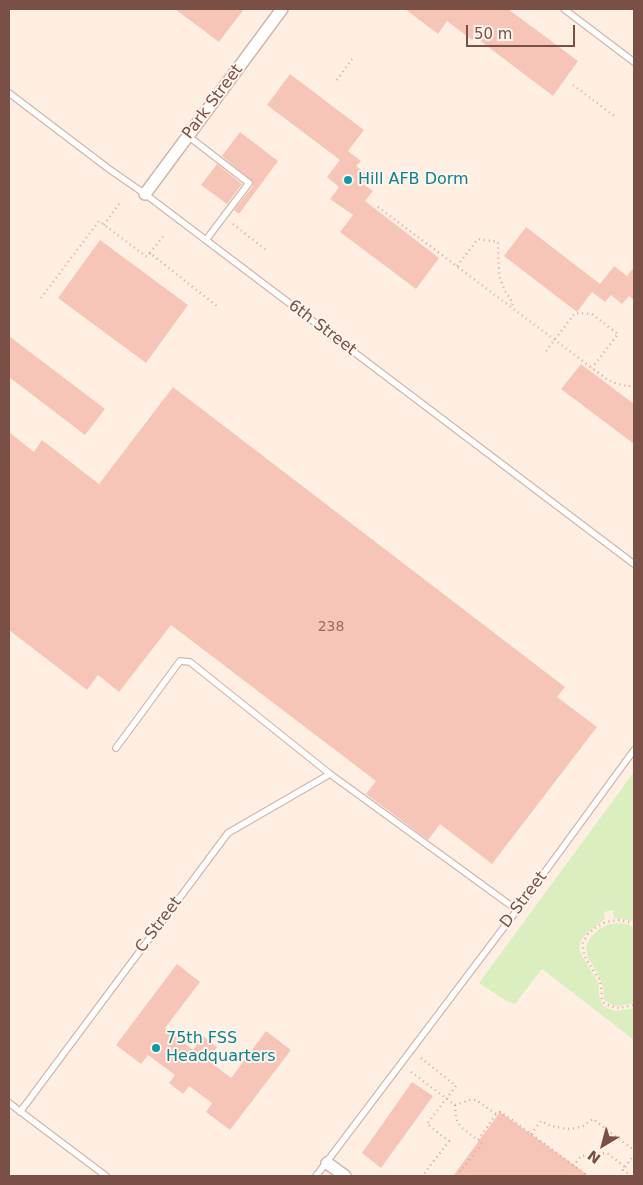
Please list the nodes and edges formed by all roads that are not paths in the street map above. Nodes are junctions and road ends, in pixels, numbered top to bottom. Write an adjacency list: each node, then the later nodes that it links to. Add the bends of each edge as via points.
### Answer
1 (282, 9): 5 (street, Park Street)
2 (564, 9): 3 (lane)
3 (634, 62)
4 (9, 93): 6 (lane, 6th Street)
5 (188, 136): 6 (street, Park Street); 7 (lane, via 249,183)
6 (145, 194): 7 (lane, 6th Street)
7 (206, 240): 8 (lane, 6th Street)
8 (634, 564)
9 (116, 748): 11 (lane, via 180,661 190,662)
10 (634, 750): 12 (lane, D Street)
11 (330, 774): 12 (lane); 14 (lane, C Street, via 228,833)
12 (517, 910): 15 (lane, D Street)
13 (9, 1103): 14 (lane)
14 (20, 1112): 16 (lane)
15 (327, 1163): 17 (lane); 18 (street)
16 (106, 1176)
17 (316, 1176)
18 (345, 1176)

